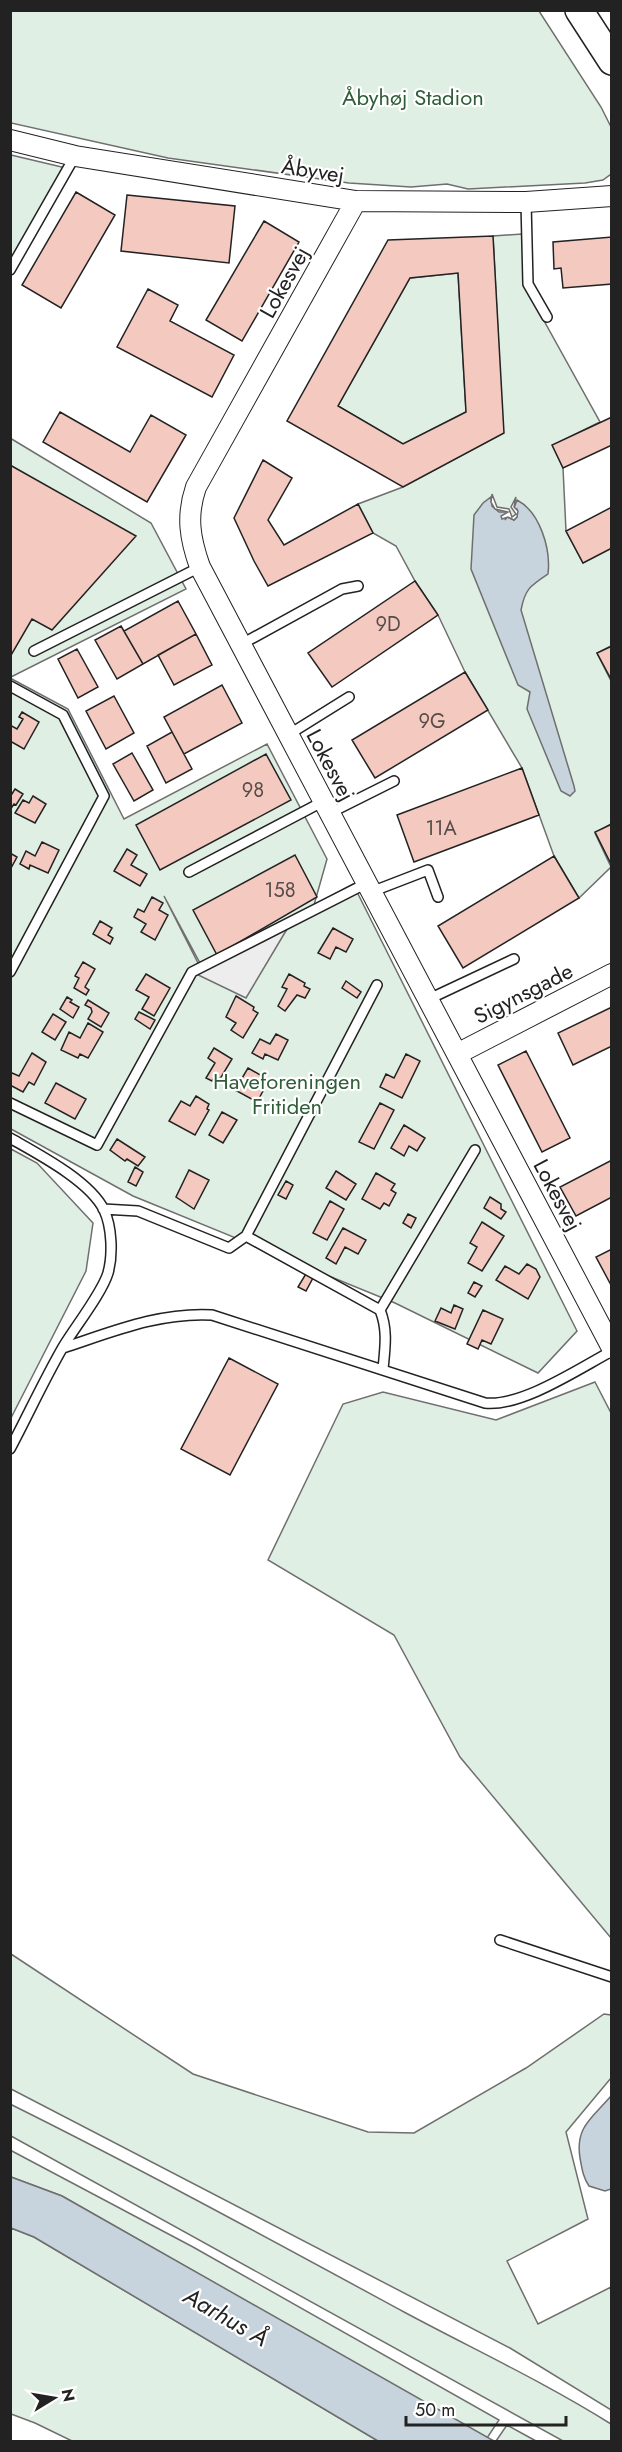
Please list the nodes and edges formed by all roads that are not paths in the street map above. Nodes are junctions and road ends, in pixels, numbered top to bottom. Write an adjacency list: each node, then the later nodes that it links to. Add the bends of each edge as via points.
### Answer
1 (579, 10): 2 (street)
2 (612, 60)
3 (10, 140): 4 (street, Åbyvej)
4 (75, 156): 6 (street, Åbyvej); 8 (lane)
5 (612, 196): 7 (street, Åbyvej)
6 (356, 201): 7 (street, Åbyvej); 10 (street, Lokesvej, via 196,487 189,518)
7 (526, 202): 9 (lane, via 528,284)
8 (10, 270)
9 (547, 317)
10 (200, 567): 12 (street, Lokesvej); 13 (lane)
11 (358, 586): 12 (lane, via 342,588)
12 (240, 645): 16 (street, Lokesvej)
13 (34, 651)
14 (10, 686): 23 (lane, via 63,715 104,796)
15 (349, 697): 16 (lane)
16 (288, 735): 18 (street, Lokesvej)
17 (394, 781): 18 (lane)
18 (327, 807): 19 (lane); 20 (street, Lokesvej)
19 (189, 872)
20 (369, 887): 21 (lane, via 428,870); 26 (street, Lokesvej); 28 (lane, via 192,972 97,1145)
21 (438, 897)
22 (514, 959): 26 (lane)
23 (10, 972)
24 (612, 974): 27 (street, Sigynsgade)
25 (377, 985): 32 (lane)
26 (429, 999): 27 (street, Lokesvej)
27 (457, 1054): 35 (street, Lokesvej)
28 (10, 1103)
29 (10, 1138): 31 (lane, via 58,1166)
30 (475, 1150): 33 (lane)
31 (104, 1209): 32 (lane, via 138,1211 229,1248); 34 (lane, via 112,1258 107,1276)
32 (246, 1236): 33 (lane)
33 (380, 1310): 36 (lane, via 386,1336)
34 (63, 1348): 36 (lane, Lokesvej, via 152,1319 202,1314); 37 (lane)
35 (612, 1350): 36 (lane, Lokesvej, via 520,1398 496,1404)
36 (383, 1370)
37 (10, 1449)
38 (500, 1940): 39 (lane)
39 (612, 1977)

